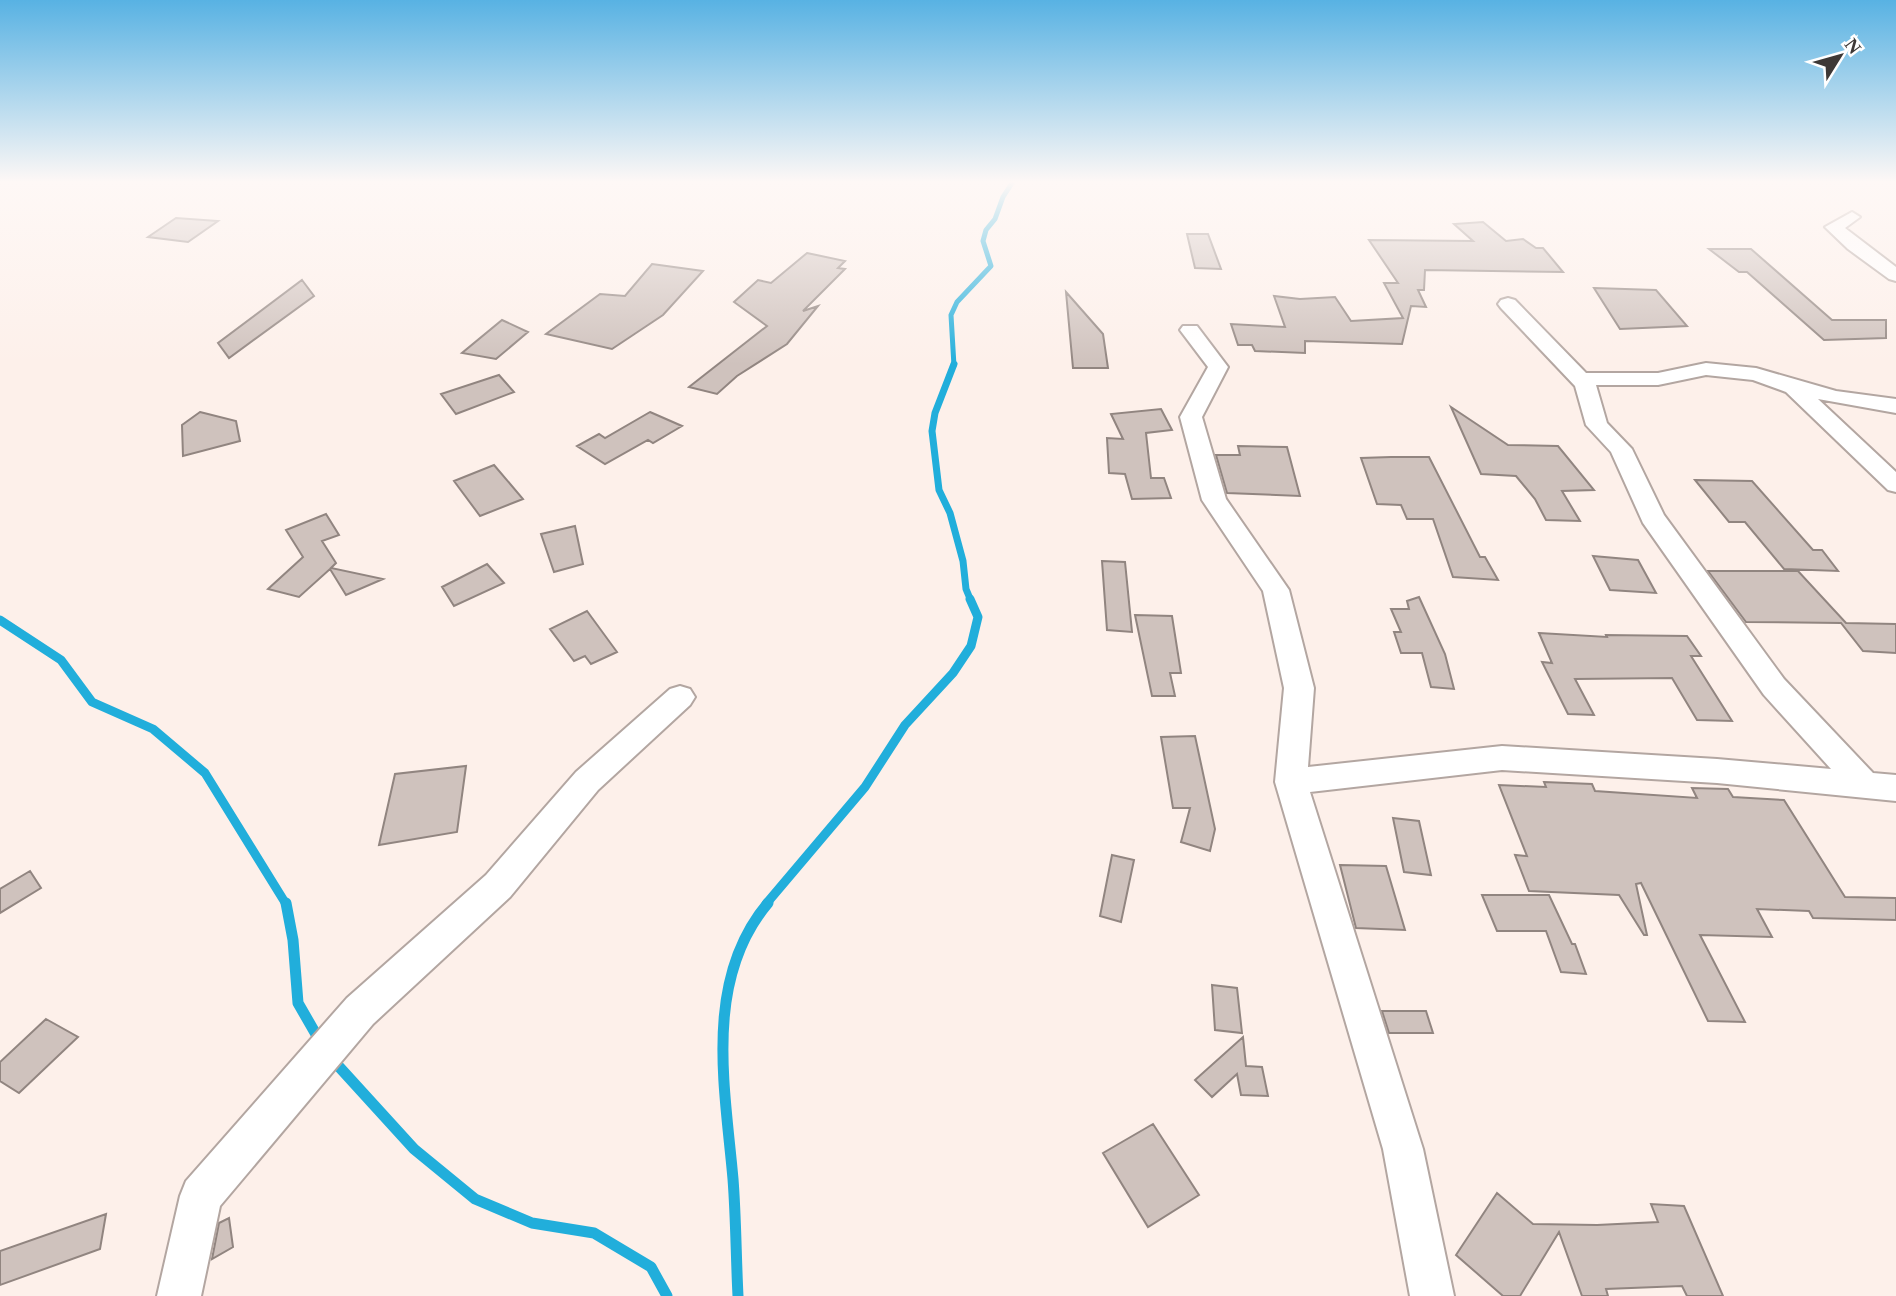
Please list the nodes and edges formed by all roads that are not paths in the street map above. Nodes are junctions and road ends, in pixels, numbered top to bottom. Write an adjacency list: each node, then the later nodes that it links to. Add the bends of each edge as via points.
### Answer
1 (1852, 243): 2 (street)
2 (1896, 275)
3 (1508, 304): 5 (street)
4 (1190, 330): 10 (street, via 1218,367 1191,417 1214,500 1276,590 1299,688)
5 (1580, 379): 6 (street, via 1657,379 1706,369 1756,374); 11 (street, via 1597,425 1621,449 1652,517 1774,687)
6 (1793, 387): 7 (street); 8 (street)
7 (1896, 406)
8 (1896, 485)
9 (680, 697): 13 (street, via 587,781 498,886 360,1011 201,1196)
10 (1292, 782): 11 (street, via 1502,758); 14 (street, via 1403,1149)
11 (1865, 785): 12 (street)
12 (1896, 788)
13 (179, 1296)
14 (1432, 1296)

